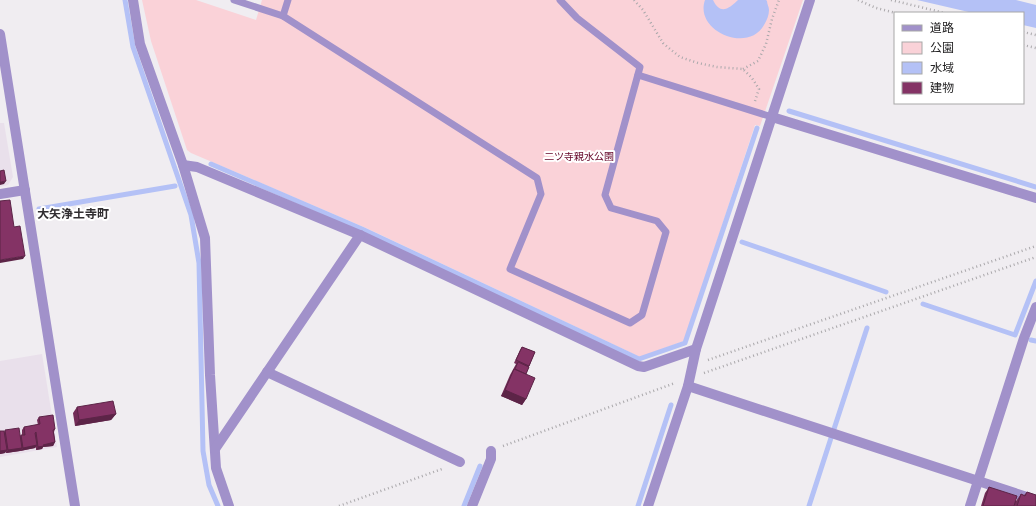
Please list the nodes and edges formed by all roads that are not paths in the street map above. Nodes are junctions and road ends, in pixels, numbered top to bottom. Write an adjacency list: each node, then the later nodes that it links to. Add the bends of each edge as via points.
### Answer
1 (133, 0): 10 (street, via 140,44)
2 (234, 0): 6 (lane)
3 (288, 0): 6 (lane)
4 (560, 0): 8 (lane, via 578,18 640,68)
5 (810, 0): 9 (street)
6 (283, 16): 8 (lane, via 537,178 541,194 510,269 630,323 642,315 666,232 657,221 611,208 605,195)
7 (0, 34): 11 (street)
8 (638, 75): 9 (lane)
9 (772, 117): 13 (street); 16 (street)
10 (183, 165): 14 (street, via 197,167); 19 (street, via 205,238)
11 (25, 190): 12 (street); 24 (street)
12 (0, 194)
13 (1036, 198)
14 (360, 235): 16 (street, via 638,366 644,367); 17 (street)
15 (1036, 307): 22 (street)
16 (696, 349): 18 (street)
17 (267, 372): 19 (street); 21 (street)
18 (689, 382): 22 (street); 27 (street)
19 (215, 449): 25 (street, via 216,468)
20 (491, 451): 26 (street, via 491,459)
21 (460, 462)
22 (978, 481): 23 (street); 28 (street)
23 (1036, 500)
24 (75, 506)
25 (229, 506)
26 (472, 506)
27 (648, 506)
28 (970, 506)

